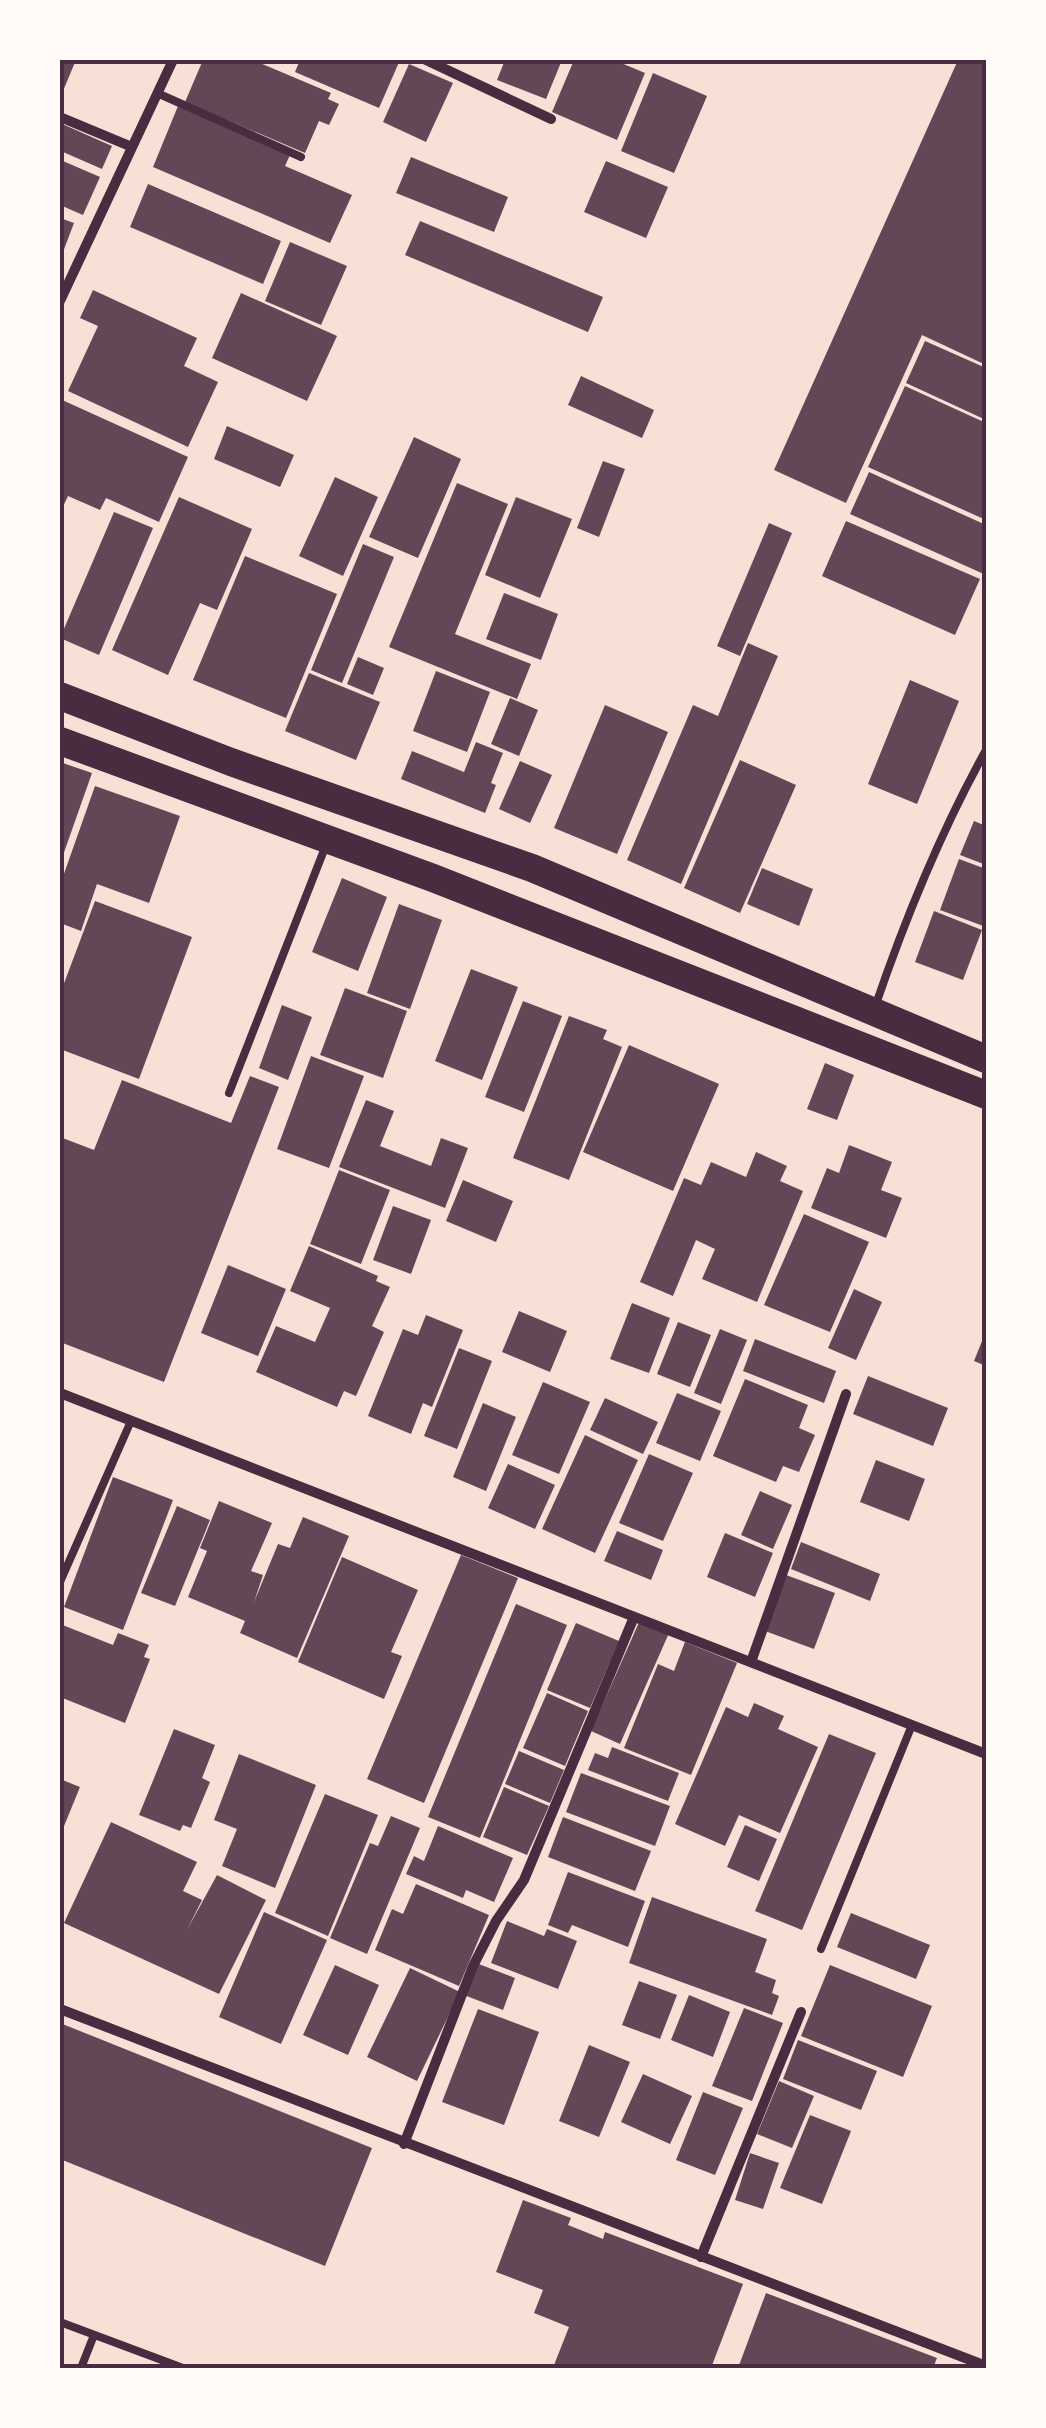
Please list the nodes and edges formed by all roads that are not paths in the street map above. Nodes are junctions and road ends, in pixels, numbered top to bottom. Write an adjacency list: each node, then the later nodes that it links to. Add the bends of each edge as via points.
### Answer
1 (173, 60): 3 (street)
2 (426, 60): 5 (street)
3 (157, 94): 6 (street); 7 (lane)
4 (60, 117): 6 (street)
5 (551, 119)
6 (132, 147): 8 (street)
7 (302, 157)
8 (60, 300)
9 (60, 696): 13 (highway, via 532,868)
10 (60, 741): 12 (highway)
11 (986, 750): 13 (lane, via 900,935)
12 (328, 841): 15 (lane); 16 (highway)
13 (873, 1012): 14 (highway)
14 (986, 1059)
15 (229, 1093)
16 (986, 1095)
17 (60, 1393): 19 (street)
18 (846, 1394): 22 (street)
19 (131, 1420): 20 (lane); 21 (street)
20 (60, 1582)
21 (634, 1617): 22 (street); 28 (street, via 524,1880 473,1966)
22 (751, 1662): 23 (street)
23 (912, 1725): 24 (street); 25 (lane)
24 (986, 1754)
25 (821, 1950)
26 (60, 2009): 28 (street)
27 (800, 2012): 29 (street)
28 (404, 2144): 29 (street)
29 (701, 2257): 32 (street)
30 (60, 2322): 31 (lane)
31 (94, 2335): 33 (lane); 34 (lane)
32 (986, 2366)
33 (80, 2368)
34 (184, 2368)

